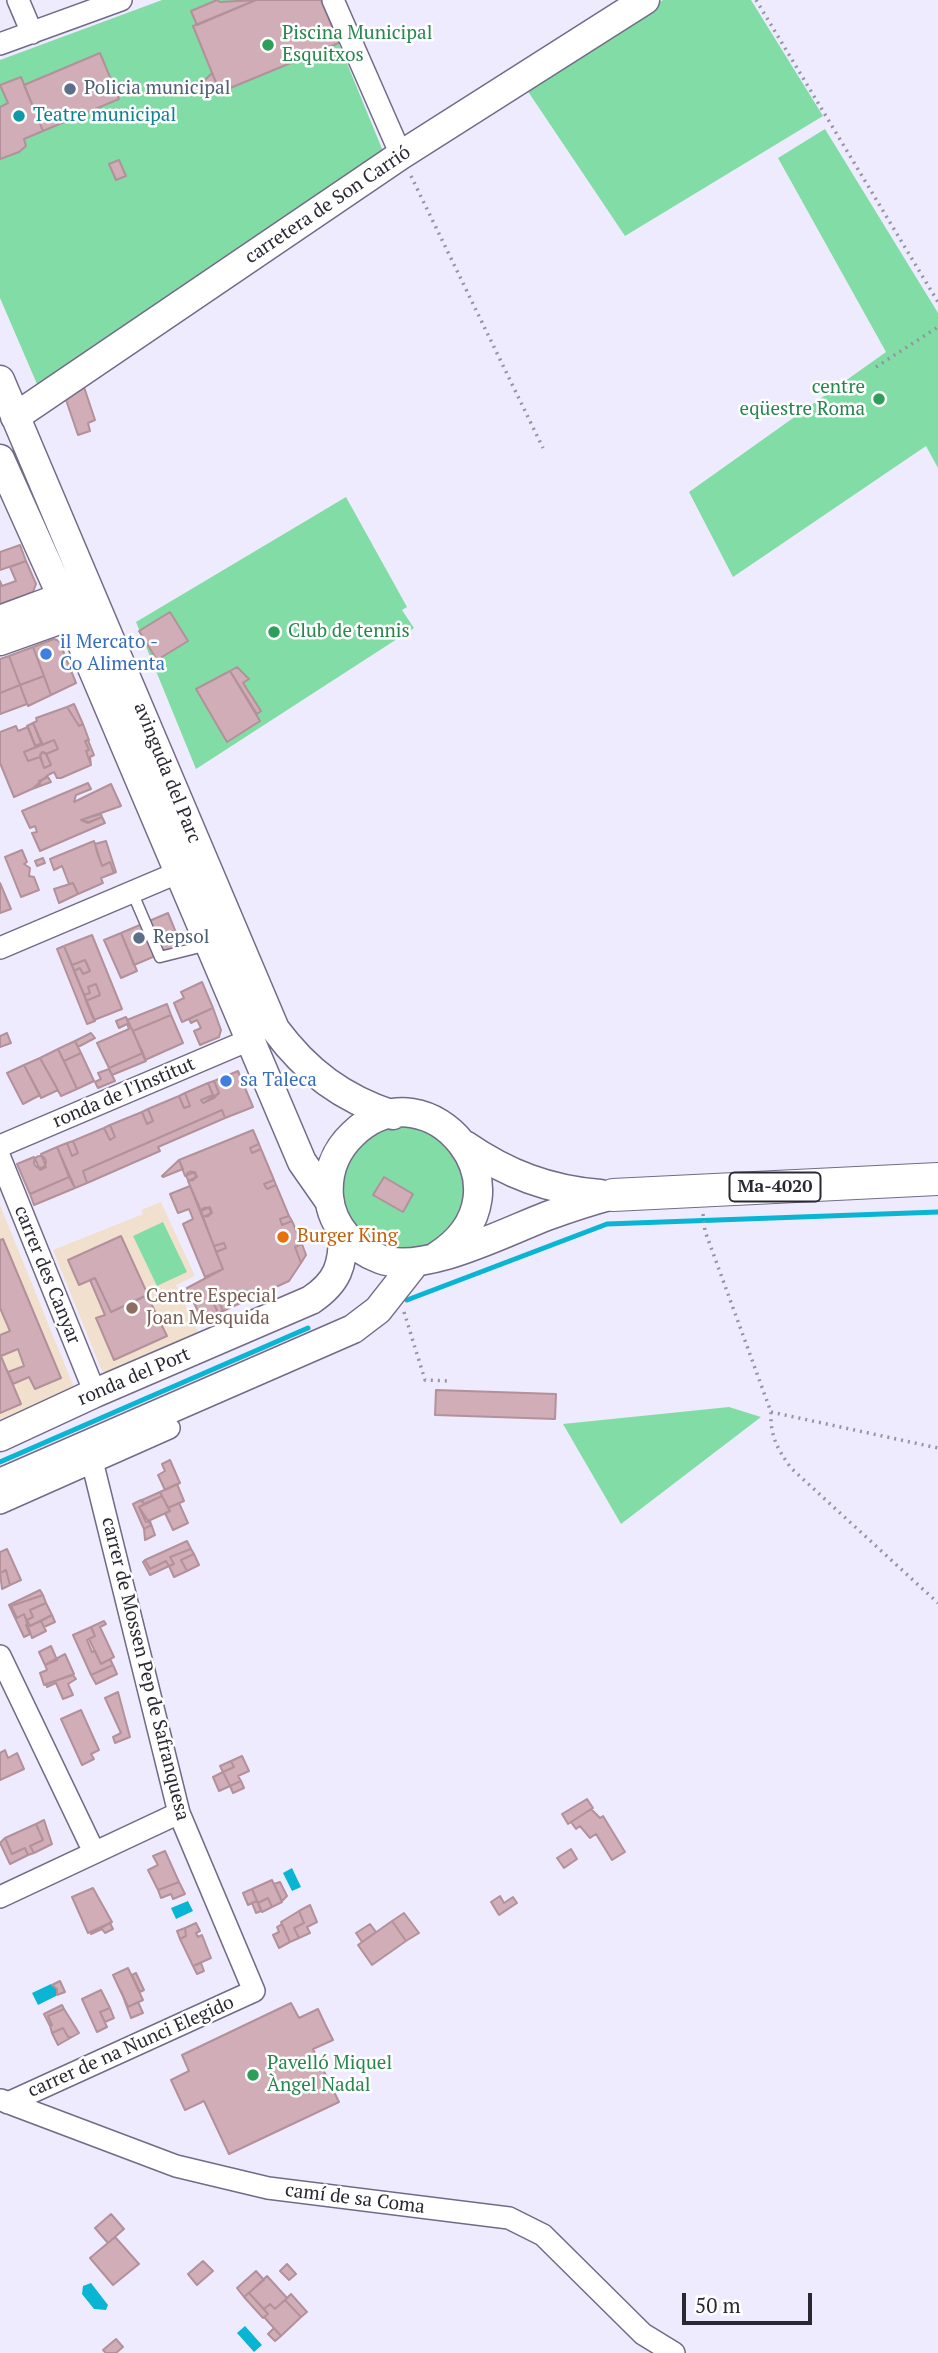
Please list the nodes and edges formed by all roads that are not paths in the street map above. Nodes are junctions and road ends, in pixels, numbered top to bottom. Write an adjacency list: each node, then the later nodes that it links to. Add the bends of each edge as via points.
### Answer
1 (19, 0): 5 (street)
2 (121, 0): 5 (street)
3 (334, 0): 7 (street)
4 (645, 0): 7 (main road, carretera de Son Carrió)
5 (32, 33): 6 (street)
6 (0, 44)
7 (401, 155): 9 (main road, carretera de Son Carrió)
8 (0, 380): 9 (main road, avinguda del Parc)
9 (15, 417): 19 (main road, avinguda del Parc, via 275,1029 320,1079 358,1102)
10 (0, 459): 11 (main road, avinguda del Parc)
11 (66, 606): 12 (main road); 13 (main road); 14 (main road, avinguda del Parc)
12 (0, 620)
13 (0, 642)
14 (177, 873): 15 (street); 16 (main road, avinguda del Parc)
15 (133, 894): 16 (lane, via 160,957); 17 (street)
16 (208, 944): 18 (main road, avinguda del Parc)
17 (0, 948)
18 (248, 1040): 21 (street, ronda de l'Institut); 25 (main road, avinguda del Parc, via 302,1162)
19 (393, 1115): 20 (main road, Ma-4020, via 433,1120); 25 (main road, Ma-4020, via 368,1123 347,1140 330,1175)
20 (465, 1145): 24 (main road, Ma-4020, via 533,1182 572,1192); 27 (main road, via 476,1171 478,1200 460,1238)
21 (0, 1146)
22 (0, 1158): 28 (street, carrer des Canyar)
23 (938, 1180): 24 (main road, Ma-4020)
24 (613, 1195): 27 (main road, Ma-4020, via 544,1217 470,1249)
25 (330, 1202): 26 (main road, Ma-4020)
26 (343, 1234): 27 (main road, Ma-4020, via 383,1261); 28 (main road, ronda del Port / Ma-4020, via 336,1279 311,1300)
27 (426, 1259): 31 (main road, via 353,1329)
28 (95, 1393): 30 (main road, ronda del Port / Ma-4020)
29 (169, 1427): 31 (street)
30 (0, 1437)
31 (88, 1452): 32 (main road); 33 (street); 35 (street, carrer de Mossen Pep de Safranquesa)
32 (0, 1483)
33 (0, 1503)
34 (0, 1656): 36 (street)
35 (179, 1813): 36 (street); 38 (street, carrer de Mossen Pep de Safranquesa)
36 (94, 1852): 37 (street)
37 (0, 1897)
38 (254, 1991): 39 (street, carrer de na Nunci Elegido)
39 (4, 2101): 40 (street, camí de sa Coma, via 176,2166 268,2188 509,2218 544,2235 643,2333)
40 (674, 2353)

